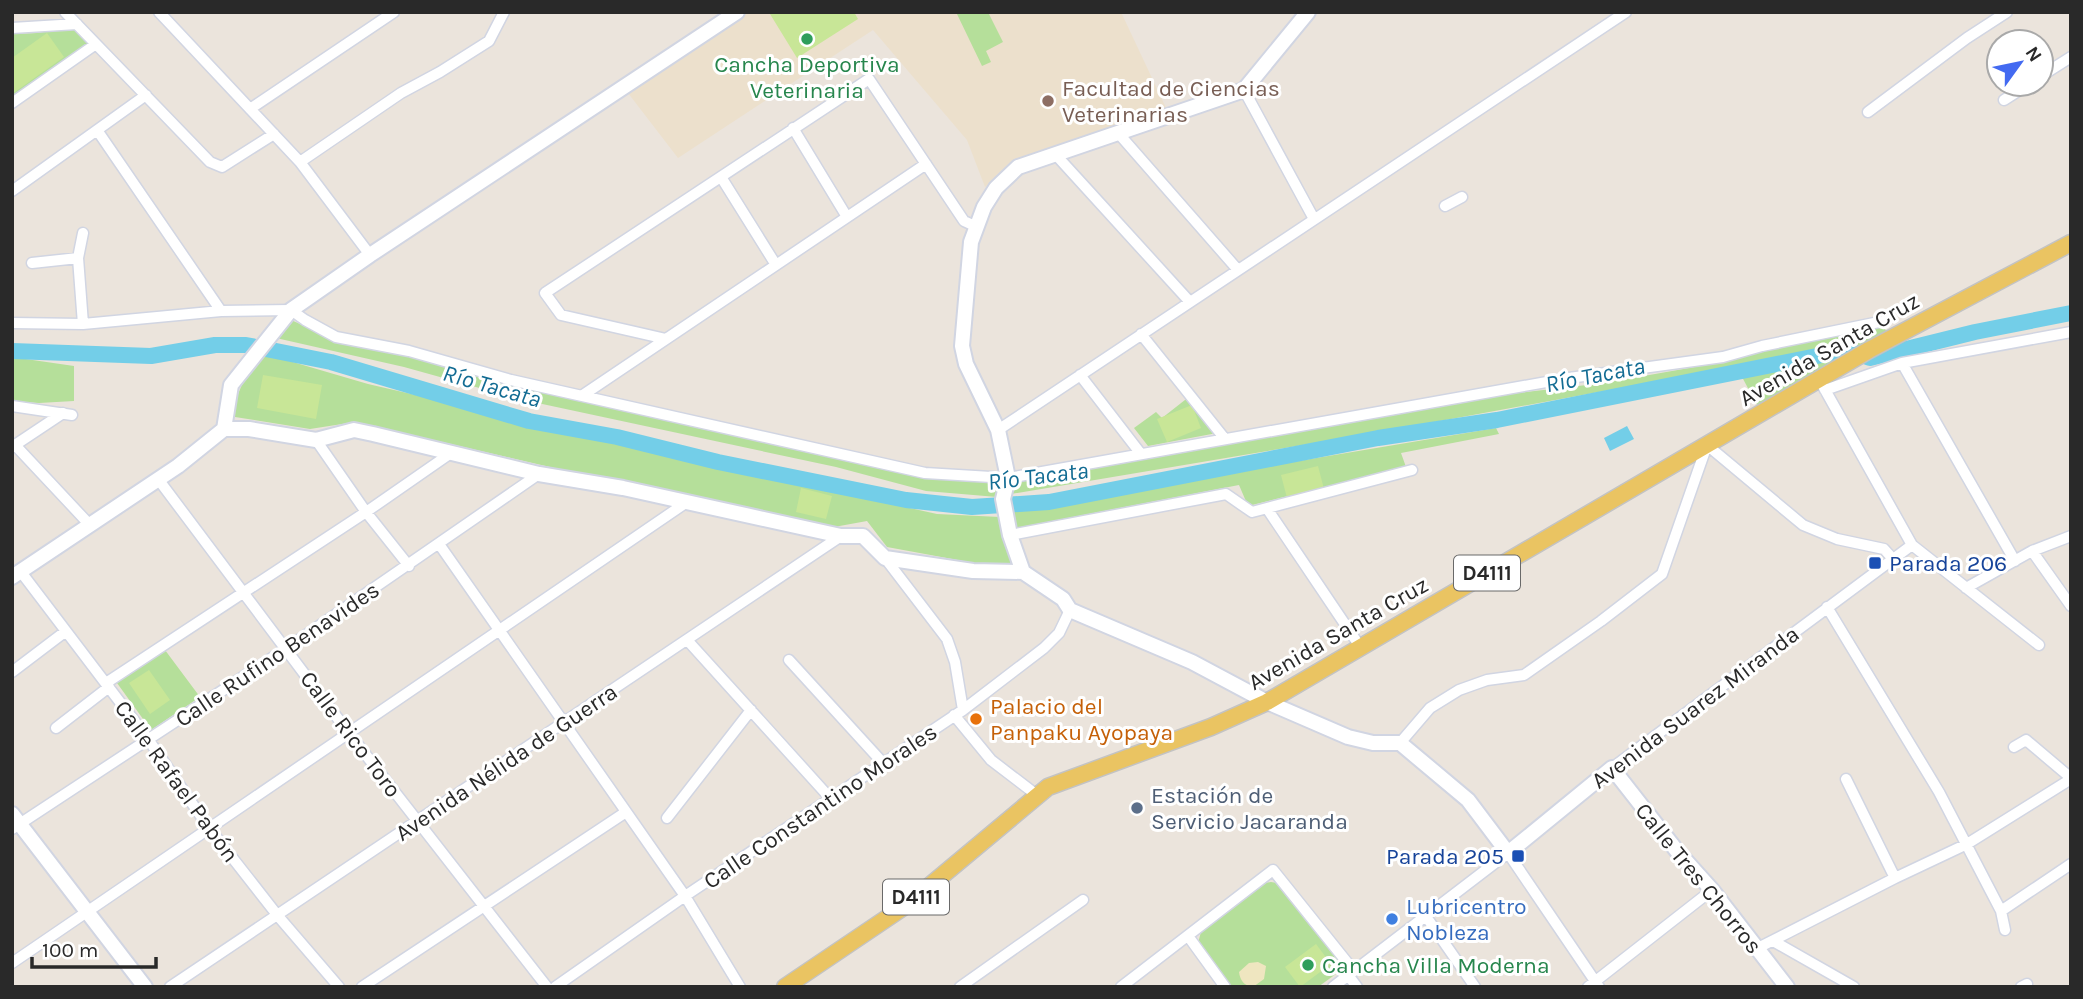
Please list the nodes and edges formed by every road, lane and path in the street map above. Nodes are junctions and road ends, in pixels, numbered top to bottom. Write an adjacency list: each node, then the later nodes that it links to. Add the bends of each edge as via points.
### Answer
1 (65, 12): 9 (street)
2 (159, 12): 19 (street)
3 (394, 12): 19 (street)
4 (504, 12): 26 (street, via 489,41 401,93)
5 (737, 12): 38 (street)
6 (1308, 12): 14 (street)
7 (1626, 12): 34 (street)
8 (2007, 12): 20 (street)
9 (77, 24): 10 (street); 11 (street)
10 (12, 28)
11 (96, 44): 15 (street); 18 (street)
12 (2071, 57): 13 (street)
13 (2055, 67)
14 (1244, 90): 24 (street); 34 (street)
15 (146, 95): 22 (street); 23 (street, via 210,162 222,167)
16 (2007, 98): 17 (street)
17 (2004, 100)
18 (12, 103)
19 (250, 109): 23 (street)
20 (1868, 112)
21 (793, 128): 27 (street, via 869,79); 29 (street); 33 (street)
22 (97, 130): 30 (street); 45 (street)
23 (274, 134): 26 (street)
24 (1119, 134): 25 (street); 42 (street)
25 (1056, 155): 35 (street, via 1018,167 996,188); 43 (street)
26 (300, 162): 38 (street)
27 (926, 164): 33 (street); 35 (street, via 964,221)
28 (12, 174): 30 (street)
29 (721, 177): 41 (street); 51 (street, via 545,293 561,315)
30 (15, 188)
31 (1462, 197): 32 (street)
32 (1445, 206)
33 (847, 217): 41 (street)
34 (1314, 219): 42 (street)
35 (977, 227): 58 (street, via 971,242 962,346)
36 (83, 233): 39 (street)
37 (2071, 243): 54 (main road, Avenida Santa Cruz / D4111, via 1869,350)
38 (370, 254): 44 (street)
39 (78, 258): 40 (street); 48 (street)
40 (32, 263)
41 (776, 265): 51 (street)
42 (1238, 270): 43 (street)
43 (1189, 302): 50 (street)
44 (291, 310): 45 (street); 55 (street, via 336,337); 57 (street, via 231,385)
45 (221, 311): 48 (street)
46 (1884, 321): 59 (street, via 1723,357 1569,378)
47 (12, 323): 48 (street)
48 (83, 324)
49 (2071, 331): 52 (street)
50 (1141, 334): 53 (street); 59 (street)
51 (666, 339): 55 (street)
52 (1902, 363): 54 (street); 81 (street)
53 (1080, 375): 58 (street); 64 (street)
54 (1822, 385): 61 (main road, Avenida Santa Cruz / D4111); 77 (street)
55 (583, 395): 67 (street, via 925,473)
56 (12, 406): 62 (street, via 67,414)
57 (224, 429): 60 (street); 68 (street)
58 (998, 430): 67 (street)
59 (1224, 439): 64 (street)
60 (316, 440): 63 (street, via 354,430); 71 (street)
61 (1707, 445): 80 (street, via 1803,525 1884,549); 95 (main road, Avenida Santa Cruz / D4111); 106 (street, via 1662,574 1524,675 1487,680 1430,708)
62 (14, 446): 72 (street)
63 (451, 453): 66 (street); 71 (street)
64 (1141, 454): 67 (street)
65 (1412, 470): 70 (street)
66 (539, 474): 69 (street); 76 (street, Calle Rufino Benavides)
67 (1008, 478): 73 (street, via 1004,504)
68 (158, 479): 72 (street); 86 (street, Calle Rico Toro)
69 (687, 502): 75 (street); 91 (street)
70 (1268, 510): 73 (street, via 1252,512 1226,494); 95 (street)
71 (366, 512): 82 (street); 86 (street)
72 (89, 524): 84 (street)
73 (1010, 536): 83 (street)
74 (2071, 536): 78 (street)
75 (841, 537): 79 (street, via 863,536); 92 (street, Avenida Nélida de Guerra)
76 (439, 544): 82 (street, Calle Rufino Benavides); 91 (street)
77 (1912, 545): 80 (street, Avenida Suarez Miranda); 85 (street)
78 (2032, 551): 81 (street); 87 (street)
79 (885, 558): 83 (street, via 973,571); 101 (street, via 947,639 956,662)
80 (1893, 559): 88 (street, Avenida Suarez Miranda)
81 (2015, 561): 85 (street)
82 (409, 566): 94 (street, Calle Rufino Benavides)
83 (1023, 572): 89 (street, via 1063,599)
84 (16, 574): 90 (street, Calle Rafael Pabón)
85 (1966, 588): 93 (street)
86 (245, 592): 94 (street, Calle Rico Toro); 98 (street)
87 (2071, 606)
88 (1827, 607): 109 (street, Avenida Suarez Miranda); 119 (street)
89 (1070, 610): 99 (street, via 1192,662); 101 (street, Calle Constantino Morales, via 1059,633 1044,648)
90 (66, 631): 97 (street); 98 (street, Calle Rafael Pabón)
91 (499, 631): 102 (street); 104 (street)
92 (688, 641): 100 (street); 102 (street, Avenida Nélida de Guerra)
93 (2039, 645)
94 (287, 648): 104 (street, Calle Rico Toro); 105 (street, Calle Rufino Benavides)
95 (1361, 648): 99 (main road, Avenida Santa Cruz / D4111)
96 (789, 660): 108 (street)
97 (12, 672)
98 (108, 685): 103 (street); 105 (street, Calle Rafael Pabón)
99 (1267, 702): 106 (street, via 1348,737); 112 (main road, Avenida Santa Cruz / D4111, via 1048,787)
100 (751, 710): 113 (street); 115 (street)
101 (959, 712): 108 (street, Calle Constantino Morales); 112 (street, via 990,760)
102 (564, 723): 114 (street); 116 (street, Avenida Nélida de Guerra)
103 (56, 728)
104 (348, 732): 116 (street, Calle Rico Toro); 118 (street)
105 (148, 740): 117 (street, Calle Rufino Benavides); 118 (street, Calle Rafael Pabón)
106 (1400, 743): 120 (street, via 1468,800)
107 (2014, 747): 110 (street, via 2026,740)
108 (883, 763): 113 (street, Calle Constantino Morales)
109 (1612, 768): 120 (street, Avenida Suarez Miranda); 123 (street, Calle Tres Chorros)
110 (2071, 778): 119 (street)
111 (1846, 779): 122 (street)
112 (1038, 796): 146 (main road, Avenida Santa Cruz / D4111, via 908,904)
113 (830, 798): 124 (street, Calle Constantino Morales)
114 (626, 812): 124 (street); 126 (street)
115 (667, 818)
116 (417, 821): 126 (street, Calle Rico Toro); 130 (street, Avenida Nélida de Guerra)
117 (15, 822): 128 (street)
118 (209, 828): 128 (street); 130 (street, Calle Rafael Pabón)
119 (1967, 844): 122 (street); 127 (street)
120 (1508, 853): 129 (street, Avenida Suarez Miranda); 138 (street)
121 (2071, 864): 127 (street)
122 (1895, 878): 133 (street)
123 (1712, 890): 134 (street, Calle Tres Chorros); 138 (street)
124 (685, 896): 144 (street, Calle Constantino Morales); 145 (street)
125 (1083, 900): 137 (street)
126 (484, 906): 142 (street); 143 (street, Calle Rico Toro)
127 (2001, 911): 131 (street)
128 (86, 912): 135 (street); 139 (street)
129 (1425, 915): 136 (street, Avenida Suarez Miranda); 151 (street)
130 (278, 916): 140 (street, Avenida Nélida de Guerra); 141 (street, Calle Rafael Pabón)
131 (2005, 930)
132 (1188, 936): 136 (street, via 1273,870); 147 (street); 148 (street)
133 (1773, 941): 134 (street); 153 (street)
134 (1756, 949): 152 (street, Calle Tres Chorros)
135 (12, 963)
136 (1351, 973): 149 (street, Avenida Suarez Miranda); 150 (street)
137 (967, 985)
138 (1594, 985)
139 (145, 987)
140 (170, 987)
141 (339, 987)
142 (362, 987)
143 (547, 987)
144 (555, 987)
145 (740, 987)
146 (785, 987)
147 (1121, 987)
148 (1225, 987)
149 (1333, 987)
150 (1357, 987)
151 (1475, 987)
152 (1787, 987)
153 (1854, 987)

